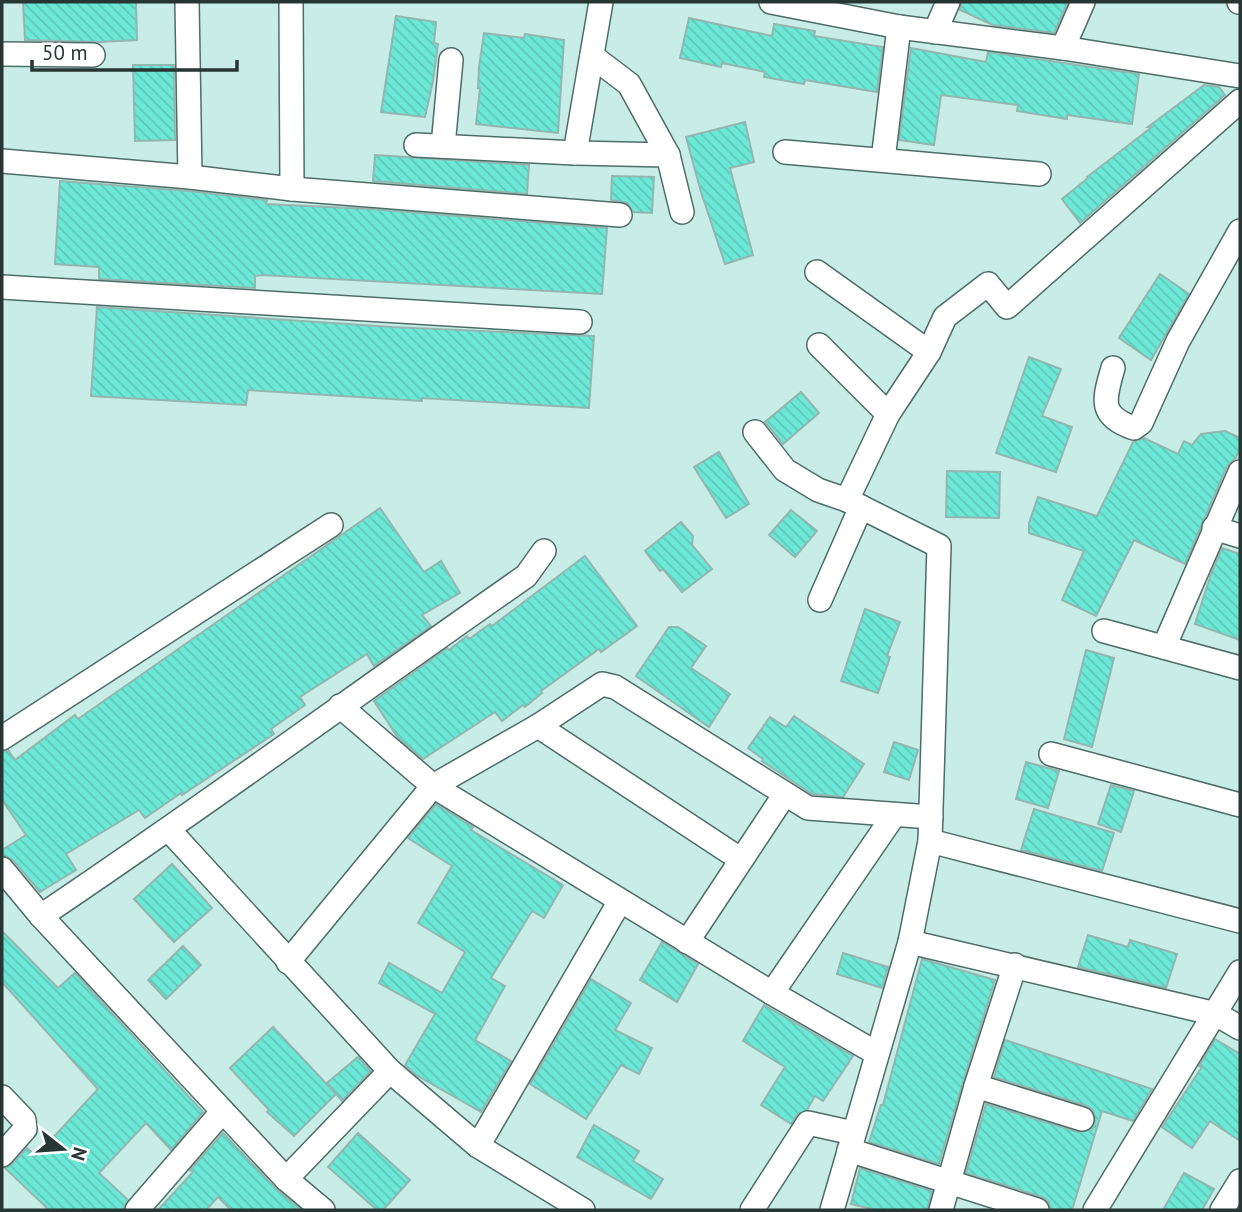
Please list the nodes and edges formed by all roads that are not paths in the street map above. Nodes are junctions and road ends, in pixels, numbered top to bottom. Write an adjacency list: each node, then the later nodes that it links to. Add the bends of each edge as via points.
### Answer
1 (187, 2): 25 (street)
2 (291, 2): 26 (street)
3 (601, 2): 13 (street)
4 (771, 2): 7 (street)
5 (947, 2): 9 (street)
6 (1083, 2): 10 (street)
7 (818, 7): 8 (street)
8 (899, 27): 9 (street); 22 (street)
9 (935, 32): 10 (street)
10 (1063, 48): 15 (street)
11 (2, 54): 12 (street)
12 (93, 55)
13 (592, 56): 20 (street); 21 (street, via 629,84)
14 (450, 60): 18 (street)
15 (1240, 76)
16 (1240, 101): 34 (street, via 1007,307 988,284 945,317)
17 (416, 145): 18 (street)
18 (443, 146): 20 (street)
19 (785, 152): 22 (street)
20 (575, 153): 21 (street)
21 (668, 155): 27 (street)
22 (883, 160): 24 (street)
23 (2, 161): 25 (street)
24 (1039, 174)
25 (190, 177): 26 (street)
26 (292, 189): 28 (street)
27 (682, 212)
28 (620, 215)
29 (1240, 231): 35 (street, via 1178,341 1141,423 1134,428 1110,416 1106,405)
30 (817, 272): 34 (street)
31 (2, 287): 32 (street)
32 (580, 322)
33 (819, 345): 36 (street)
34 (929, 352): 36 (street)
35 (1113, 368)
36 (888, 414): 39 (street)
37 (755, 432): 39 (street, via 785,470)
38 (1240, 472): 41 (street)
39 (854, 504): 44 (street); 56 (street, via 939,546)
40 (331, 525): 50 (street)
41 (1214, 528): 42 (street); 46 (street)
42 (1240, 536)
43 (544, 551): 48 (street, via 526,576)
44 (820, 600)
45 (1104, 631): 46 (street)
46 (1164, 647): 47 (street)
47 (1240, 668)
48 (341, 706): 52 (street); 57 (street)
49 (538, 726): 52 (street); 53 (street, via 602,684 615,687); 59 (street)
50 (2, 738)
51 (1051, 754): 54 (street)
52 (433, 786): 61 (street); 66 (street)
53 (785, 794): 55 (street, via 808,808); 59 (street)
54 (1240, 805)
55 (894, 815): 56 (street); 69 (street)
56 (931, 817): 58 (street)
57 (169, 830): 62 (street); 66 (street)
58 (930, 841): 63 (street); 65 (street)
59 (740, 859): 64 (street)
60 (2, 869): 62 (street)
61 (620, 901): 64 (street); 79 (street)
62 (41, 916): 76 (street)
63 (1240, 921)
64 (687, 942): 69 (street)
65 (910, 942): 67 (street); 72 (street)
66 (288, 962): 73 (street)
67 (1015, 965): 70 (street); 74 (street)
68 (1240, 972): 70 (street)
69 (772, 993): 72 (street)
70 (1216, 1014): 71 (street); 91 (street)
71 (1240, 1027)
72 (876, 1052): 78 (street)
73 (390, 1071): 79 (street); 81 (street)
74 (976, 1086): 77 (street); 83 (street)
75 (2, 1097): 80 (street, via 24,1119 25,1129)
76 (222, 1112): 81 (street); 84 (street)
77 (1082, 1119)
78 (851, 1141): 83 (street); 87 (street, via 808,1123); 88 (street)
79 (478, 1146): 86 (street)
80 (2, 1155)
81 (286, 1180): 85 (street)
82 (1240, 1181): 92 (street)
83 (948, 1182): 89 (street); 90 (street)
84 (136, 1210)
85 (323, 1210)
86 (583, 1210)
87 (752, 1210)
88 (832, 1210)
89 (941, 1210)
90 (1037, 1210)
91 (1095, 1210)
92 (1222, 1210)

